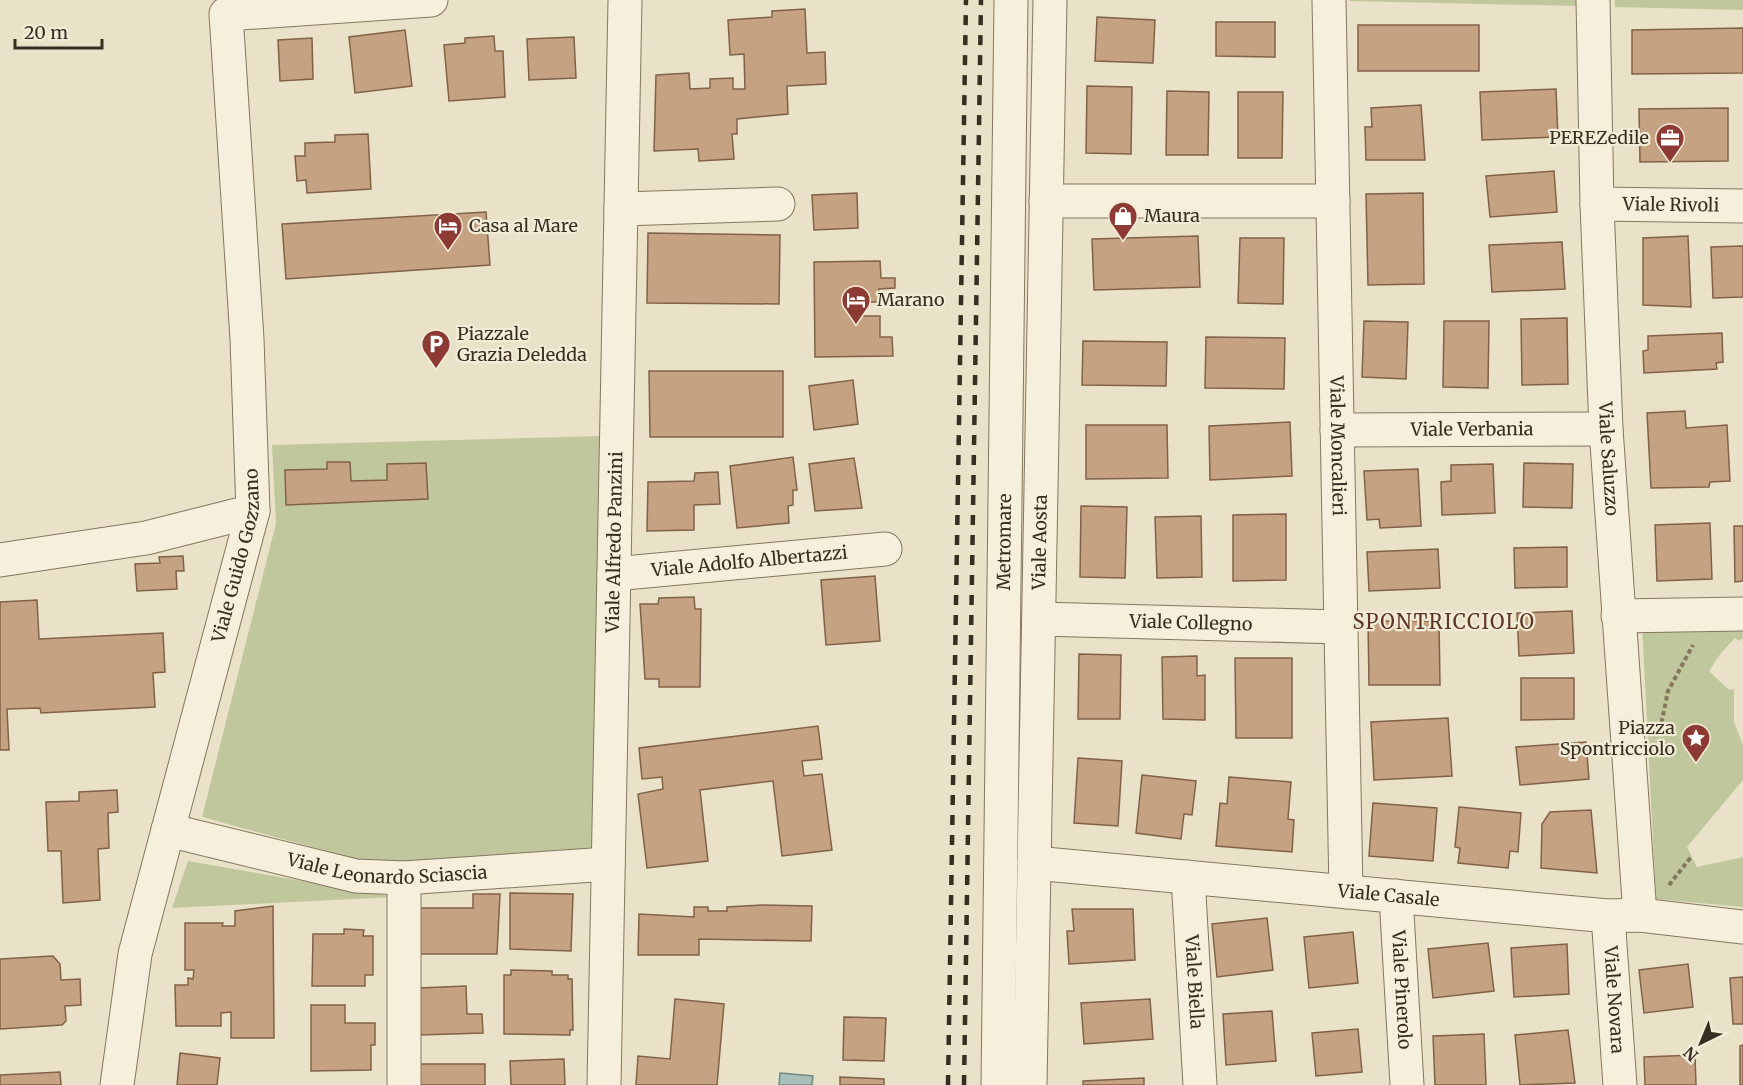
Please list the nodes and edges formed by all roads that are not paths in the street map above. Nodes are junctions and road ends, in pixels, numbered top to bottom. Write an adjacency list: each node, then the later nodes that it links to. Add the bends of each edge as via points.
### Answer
1 (431, 0): 15 (street, Viale Guido Gozzano, via 226,14 247,339)
2 (625, 0): 12 (street, Viale Alfredo Panzini)
3 (1011, 0): 36 (street, Metromare)
4 (1050, 0): 7 (street, Viale Aosta)
5 (1329, 0): 8 (street, Viale Moncalieri)
6 (1593, 0): 10 (street, Viale Saluzzo)
7 (1046, 201): 8 (street); 21 (street, Viale Aosta)
8 (1333, 201): 14 (street, Viale Moncalieri)
9 (778, 204): 12 (street)
10 (1597, 204): 11 (street, Viale Rivoli); 13 (street, Viale Saluzzo)
11 (1743, 206)
12 (621, 209): 18 (street, Viale Alfredo Panzini)
13 (1606, 429): 14 (street, Viale Verbania); 20 (street, Viale Saluzzo)
14 (1337, 430): 22 (street, Viale Moncalieri)
15 (253, 511): 17 (street, via 146,538); 23 (street, Viale Guido Gozzano)
16 (885, 549): 18 (street, Viale Adolfo Albertazzi)
17 (0, 560)
18 (614, 574): 25 (street, Viale Alfredo Panzini)
19 (1743, 614): 20 (street)
20 (1618, 616): 30 (street, Viale Saluzzo)
21 (1039, 619): 22 (street, Viale Collegno); 24 (street, Viale Aosta)
22 (1341, 627): 28 (street, Viale Moncalieri)
23 (168, 830): 27 (street, Viale Leonardo Sciascia, via 356,876); 33 (street, Viale Guido Gozzano, via 135,954)
24 (1034, 863): 26 (street, Viale Casale); 37 (street, Viale Aosta)
25 (608, 864): 27 (street, Viale Leonardo Sciascia); 35 (street, Viale Alfredo Panzini)
26 (1188, 877): 28 (street, Viale Casale); 38 (street, Viale Biella)
27 (404, 878): 34 (street)
28 (1346, 892): 29 (street, Viale Casale)
29 (1396, 896): 31 (street, Viale Casale); 39 (street, Viale Pinerolo)
30 (1640, 915): 31 (street, Viale Casale); 32 (street, Viale Casale)
31 (1608, 916): 40 (street, Viale Novara)
32 (1743, 927)
33 (117, 1085)
34 (404, 1085)
35 (604, 1085)
36 (998, 1085)
37 (1030, 1085)
38 (1200, 1085)
39 (1407, 1085)
40 (1620, 1085)

